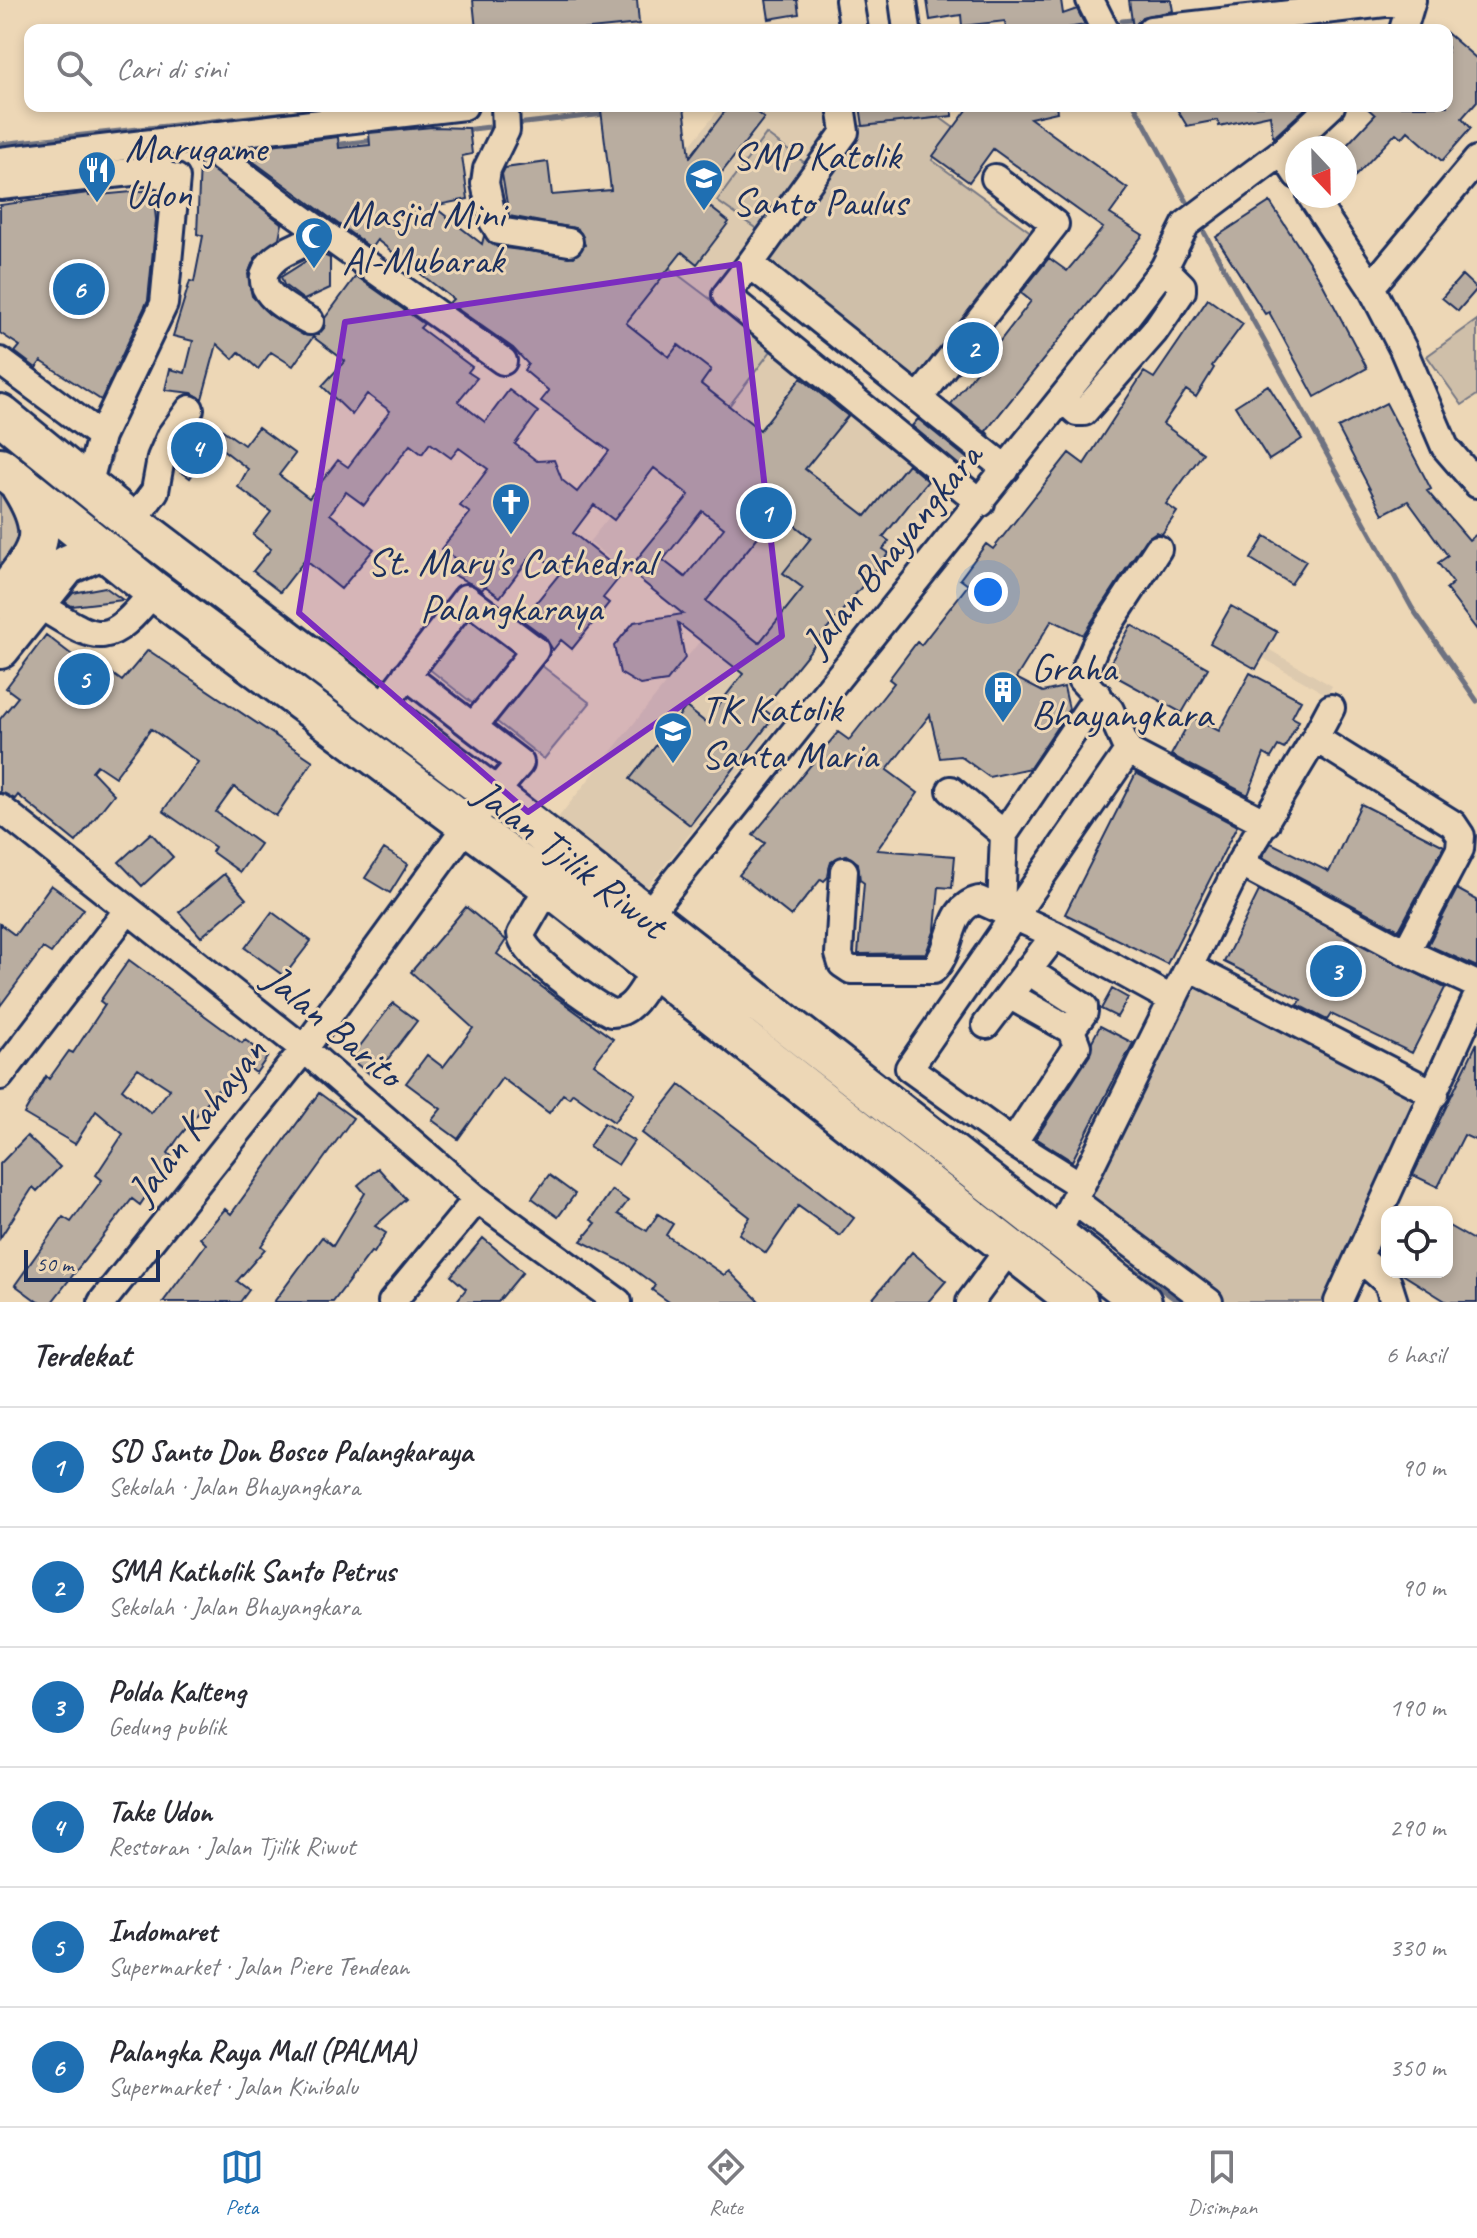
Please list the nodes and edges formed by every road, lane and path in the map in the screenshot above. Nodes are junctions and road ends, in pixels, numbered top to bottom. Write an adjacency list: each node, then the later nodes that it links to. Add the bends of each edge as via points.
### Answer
1 (849, 0): 5 (street)
2 (903, 0): 6 (street)
3 (1090, 0): 7 (street)
4 (1412, 0): 8 (street); 9 (street)
5 (853, 24)
6 (906, 24)
7 (1102, 24)
8 (1203, 24)
9 (1405, 24)
10 (415, 112): 14 (street)
11 (505, 112): 26 (street, via 506,130 485,183 493,221 499,231)
12 (842, 112): 27 (street, via 845,132)
13 (1325, 112): 16 (street)
14 (205, 138): 15 (street); 25 (street, via 221,158)
15 (178, 141): 19 (street); 20 (street, via 177,167)
16 (1282, 152): 17 (street); 38 (street, Jalan Bhayangkara, via 1186,224 1164,268)
17 (1285, 157)
18 (1477, 160): 28 (street)
19 (0, 161)
20 (136, 172): 22 (street); 23 (street, via 118,182); 37 (street, via 176,178 164,304)
21 (995, 178): 33 (street, via 1055,224)
22 (0, 186)
23 (83, 187)
24 (1319, 208): 28 (street)
25 (320, 232): 29 (street, via 275,259 265,274 271,298); 31 (street)
26 (569, 242)
27 (750, 264): 33 (street); 42 (street, via 726,295)
28 (1371, 287): 40 (street, via 1445,447)
29 (310, 321)
30 (0, 361): 34 (street)
31 (503, 361)
32 (34, 378): 34 (street, via 59,397)
33 (920, 397): 38 (street)
34 (64, 409): 37 (street)
35 (190, 409): 43 (street, via 166,446 155,491)
36 (0, 414): 41 (highway, Jalan Tjilik Riwut)
37 (101, 436): 41 (street)
38 (1006, 469): 42 (street, Jalan Bhayangkara)
39 (8, 473): 45 (highway, Jalan Tjilik Riwut); 47 (highway, via 40,523)
40 (1477, 484)
41 (88, 486): 43 (highway, Jalan Tjilik Riwut)
42 (981, 503): 67 (street, Jalan Bhayangkara)
43 (132, 522): 52 (highway, Jalan Tjilik Riwut)
44 (1158, 549): 50 (street, via 1081,674)
45 (101, 550): 46 (highway, Jalan Tjilik Riwut); 47 (highway, via 67,565)
46 (154, 591): 47 (street, via 127,625 88,635); 60 (highway, Jalan Tjilik Riwut)
47 (18, 601): 48 (highway)
48 (0, 649)
49 (406, 675): 52 (street); 53 (street); 53 (street, via 466,598 535,650)
50 (1098, 695): 55 (street); 61 (street)
51 (1331, 708): 54 (street)
52 (380, 710): 57 (highway, Jalan Tjilik Riwut)
53 (473, 727): 57 (street, Jalan Kahayan, via 520,763)
54 (1315, 738): 59 (street); 70 (street, via 1453,824 1461,836 1460,849)
55 (1128, 751): 59 (street); 66 (street)
56 (951, 790): 61 (street)
57 (493, 795): 60 (street, Jalan Kahayan); 67 (highway, Jalan Tjilik Riwut)
58 (0, 808): 65 (street, Jalan Barito)
59 (1266, 823): 62 (street)
60 (468, 824): 64 (highway, Jalan Tjilik Riwut); 80 (street, Jalan Kahayan)
61 (1004, 834): 66 (street)
62 (1240, 863): 70 (street); 71 (street)
63 (844, 871): 66 (street, via 839,954 851,970 933,970 964,906 979,900)
64 (549, 886): 73 (highway, Jalan Tjilik Riwut); 73 (street, via 521,934 523,946 535,958 611,1013 633,1003)
65 (127, 911): 80 (street, Jalan Barito); 81 (street)
66 (1009, 913): 68 (street); 83 (street, via 909,1068)
67 (646, 917): 69 (highway, Jalan Tjilik Riwut)
68 (1055, 935): 72 (street); 77 (street)
69 (676, 941): 73 (highway); 86 (highway, Jalan Tjilik Riwut)
70 (1406, 952): 74 (street)
71 (1189, 967): 77 (street); 82 (street)
72 (1027, 970): 75 (street); 79 (street, via 1084,1007)
73 (654, 972): 87 (highway, Jalan Tjilik Riwut)
74 (1477, 985)
75 (1009, 995): 78 (street); 79 (street)
76 (1477, 997): 82 (street)
77 (1173, 1000): 84 (street)
78 (986, 1025)
79 (1071, 1030): 83 (street, via 1077,1046)
80 (304, 1049): 85 (street, Jalan Barito); 90 (street, Jalan Kahayan)
81 (0, 1076)
82 (1435, 1094): 88 (street)
83 (1013, 1143): 84 (street)
84 (1076, 1193): 86 (street); 95 (street)
85 (477, 1199): 91 (street); 92 (street, Jalan Barito)
86 (1056, 1236): 94 (highway, Jalan Tjilik Riwut)
87 (1009, 1249): 89 (highway, Jalan Tjilik Riwut); 93 (street)
88 (1360, 1258): 96 (street); 97 (street, via 1388,1283)
89 (1064, 1298)
90 (102, 1302)
91 (392, 1302)
92 (618, 1302)
93 (970, 1302)
94 (1142, 1302)
95 (1209, 1302)
96 (1338, 1302)
97 (1394, 1302)

